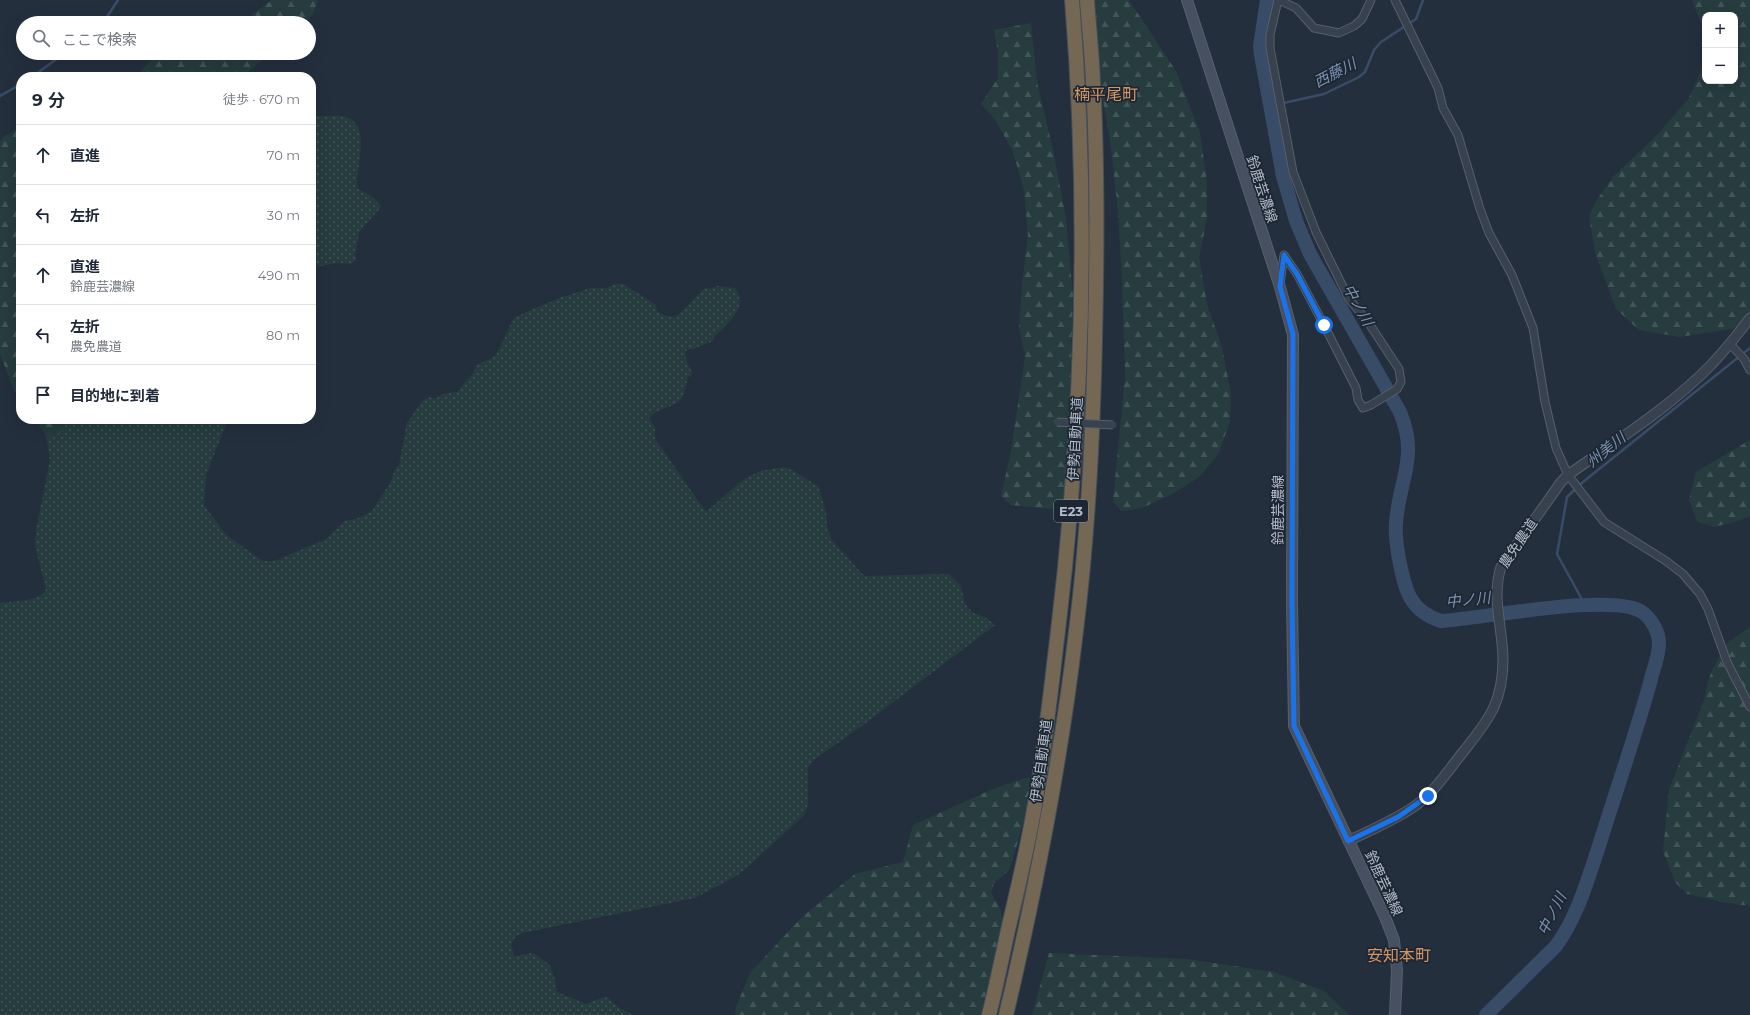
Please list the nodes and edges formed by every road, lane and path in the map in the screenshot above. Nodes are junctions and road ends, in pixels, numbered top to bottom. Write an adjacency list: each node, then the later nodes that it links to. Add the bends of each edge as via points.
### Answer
1 (1072, 0): 16 (highway, 伊勢自動車道 / E23, via 1080,142 1082,263 1071,516 1052,689 1035,804 1023,869)
2 (1087, 0): 17 (highway, 伊勢自動車道 / E23, via 1093,81 1097,250 1088,510 1076,631 1061,742 1038,872)
3 (1187, 0): 7 (main road, 鈴鹿芸濃線)
4 (1278, 0): 5 (street, via 1296,8 1314,28 1339,32 1354,26 1362,19); 7 (street, via 1270,35 1270,48 1293,172 1316,232 1349,299 1368,322 1398,369 1401,382 1397,389 1363,408 1356,388 1324,325 1284,255)
5 (1371, 0)
6 (1395, 0): 13 (street, via 1438,88 1443,108 1458,135 1480,209 1512,275 1532,328 1556,448)
7 (1280, 287): 15 (main road, 鈴鹿芸濃線, via 1293,334 1294,726)
8 (1750, 318): 9 (street, 農免農道)
9 (1730, 344): 10 (street); 13 (street, 農免農道, via 1711,365 1668,402)
10 (1750, 370)
11 (1057, 422): 12 (street, bridge)
12 (1113, 425)
13 (1571, 478): 14 (street, via 1604,522 1666,561 1683,574 1700,594 1727,662); 15 (street, 農免農道, via 1561,482 1501,567 1497,578 1503,660 1494,707 1482,727 1428,796 1398,817)
14 (1750, 707)
15 (1348, 841): 18 (main road, 鈴鹿芸濃線, via 1394,940 1397,970)
16 (989, 1015)
17 (1006, 1015)
18 (1395, 1015)

